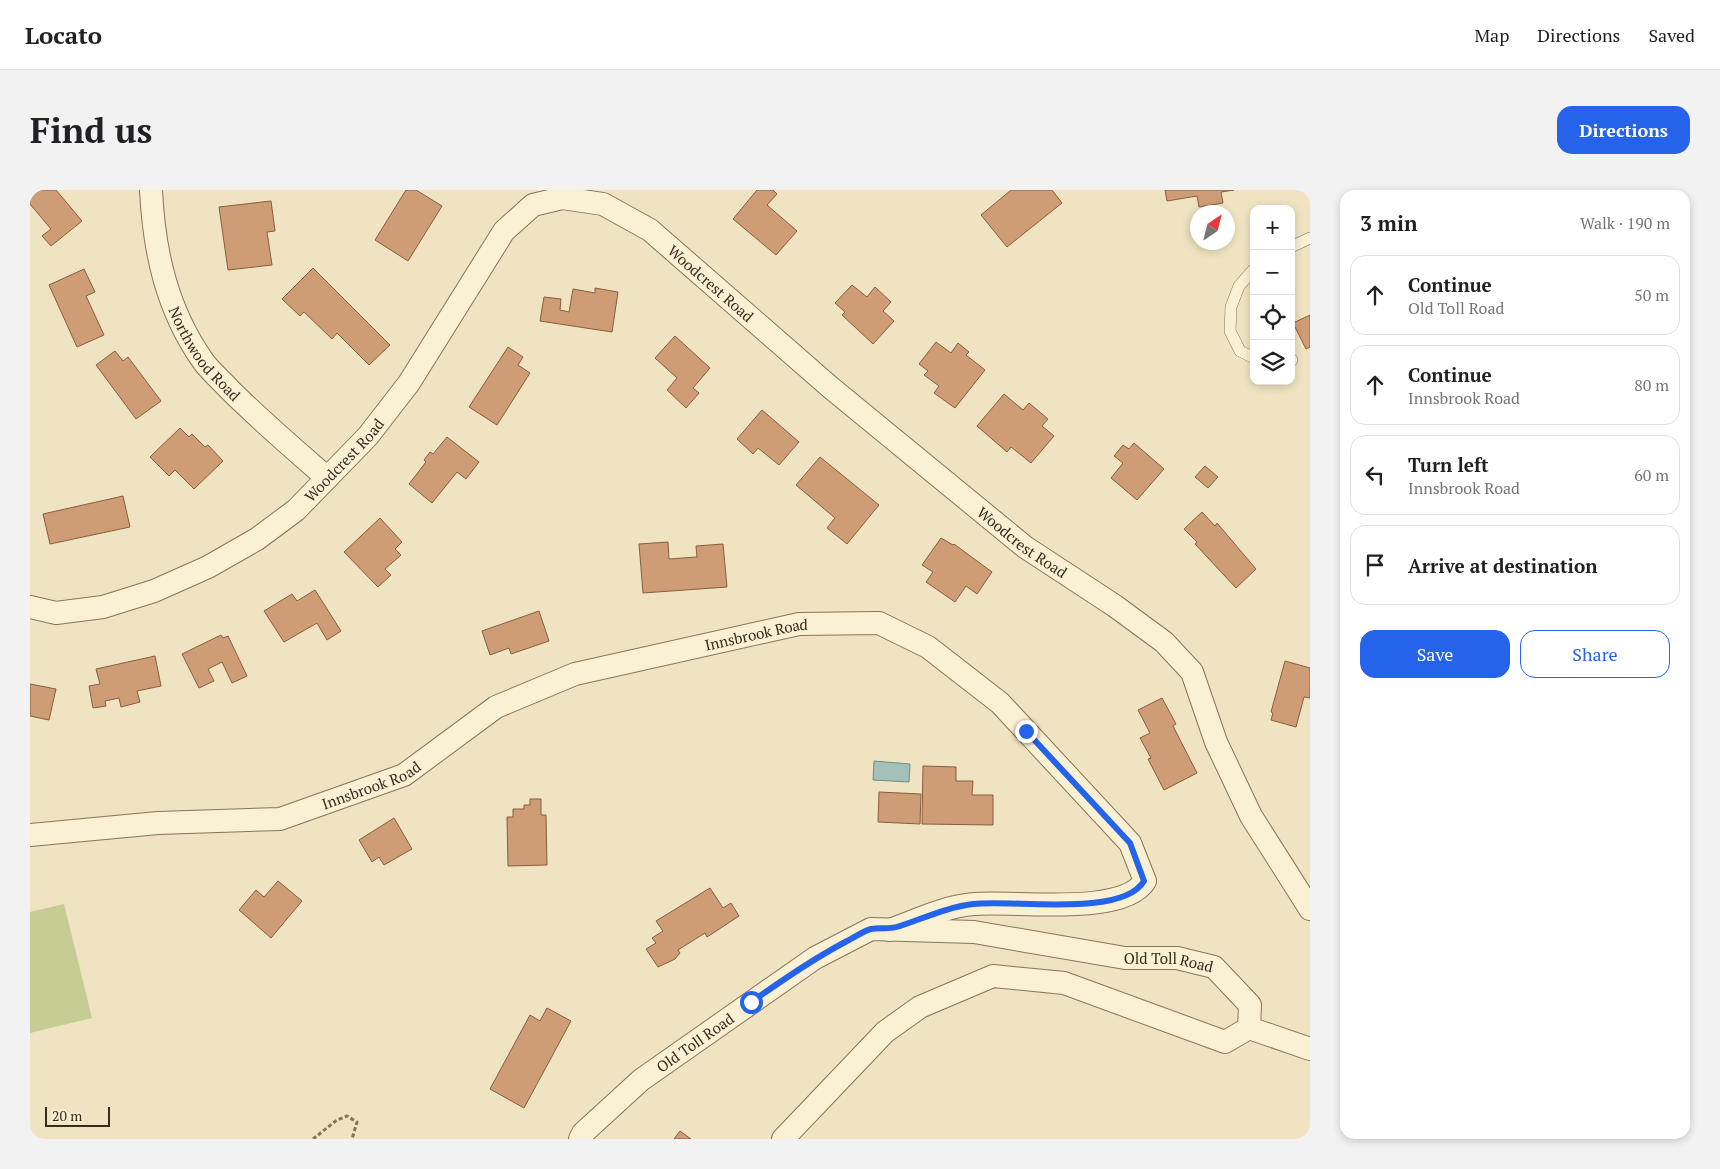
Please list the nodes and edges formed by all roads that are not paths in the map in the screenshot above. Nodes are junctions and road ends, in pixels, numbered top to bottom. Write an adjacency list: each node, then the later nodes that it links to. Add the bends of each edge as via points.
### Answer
1 (151, 190): 6 (street, Northwood Road, via 153,228 163,279 180,324 204,363 257,417)
2 (1310, 238): 3 (lane)
3 (1295, 245)
4 (1250, 274): 5 (lane, via 1239,286 1231,307 1230,331 1240,351)
5 (1250, 356)
6 (327, 478): 7 (street, Woodcrest Road, via 296,510 257,539 208,567 154,591 103,607 56,613); 9 (street, Woodcrest Road, via 368,436 409,383 504,231 533,205 562,198 603,204 650,230 830,387 1025,547 1164,642 1192,672 1216,742 1251,816)
7 (30, 607)
8 (30, 835): 10 (street, Innsbrook Road, via 158,823 280,819 404,775 496,707 575,674 799,624 880,623 928,647 1000,703 1130,843 1144,881 1136,891 1118,899 1077,904 973,904)
9 (1310, 910)
10 (890, 930): 11 (street, Old Toll Road, via 974,932 1124,958 1177,958 1214,967 1250,1005); 13 (street, Old Toll Road, via 871,929 815,958 640,1080)
11 (1249, 1028): 12 (street); 14 (street, via 1226,1042 1064,982 993,976 920,1007 885,1032)
12 (1310, 1048)
13 (580, 1139)
14 (783, 1139)

